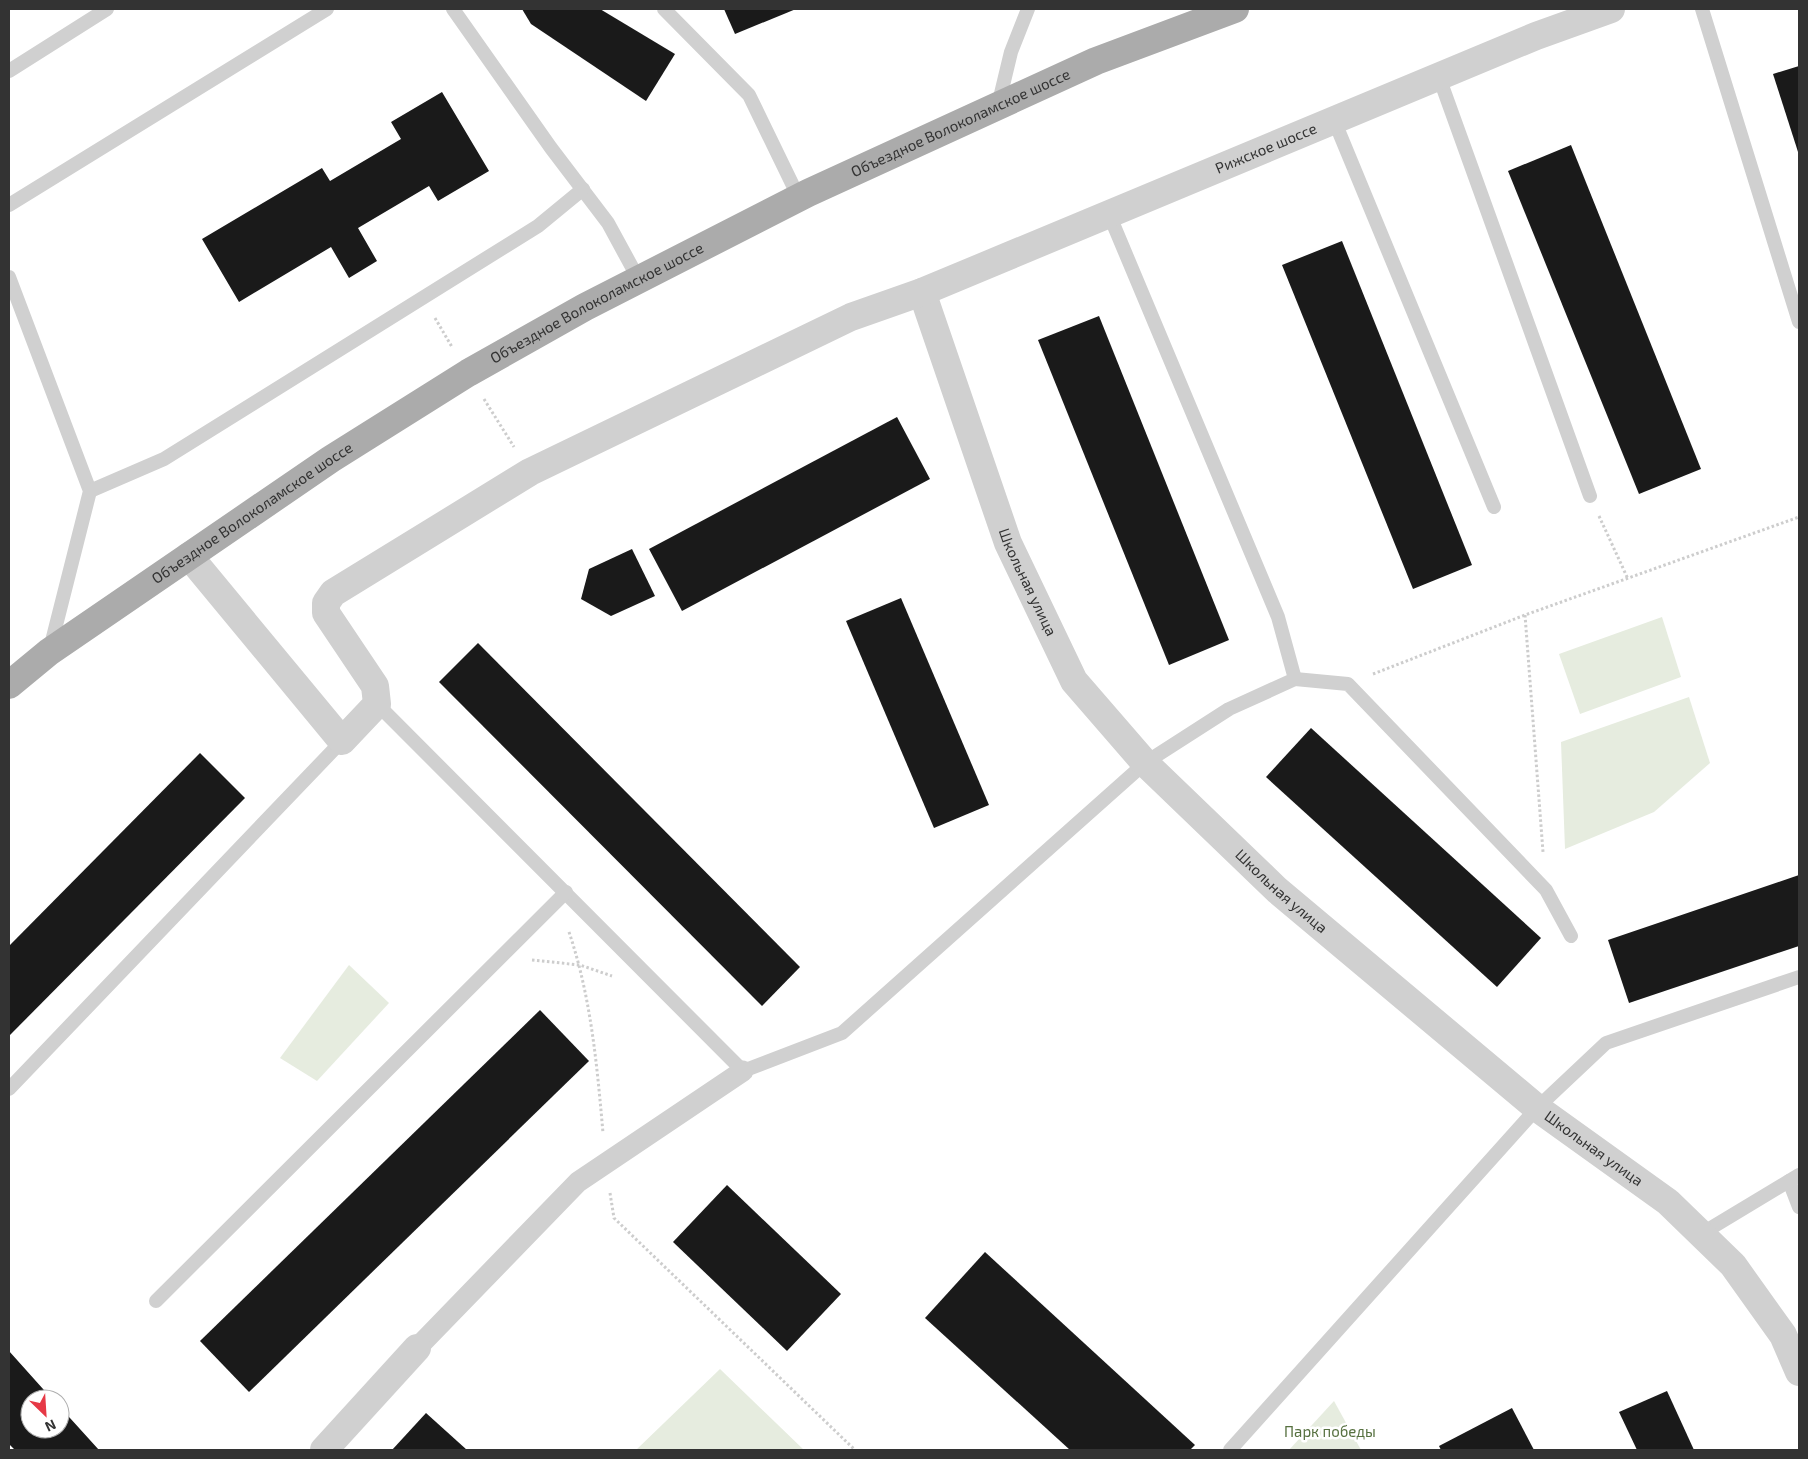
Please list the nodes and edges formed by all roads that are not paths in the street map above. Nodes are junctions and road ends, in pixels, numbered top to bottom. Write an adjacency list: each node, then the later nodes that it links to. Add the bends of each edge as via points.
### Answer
1 (107, 9): 9 (lane)
2 (327, 9): 15 (lane)
3 (453, 9): 13 (lane)
4 (664, 9): 14 (lane, via 749,95)
5 (1028, 9): 11 (lane, via 1011,52)
6 (1234, 9): 11 (main road, Объездное Волоколамское шоссе, via 1096,61)
7 (1611, 9): 10 (street, Рижское шоссе, via 1536,36)
8 (1702, 9): 20 (lane)
9 (9, 72)
10 (1440, 77): 12 (street, Рижское шоссе); 22 (lane)
11 (998, 106): 14 (main road, Объездное Волоколамское шоссе)
12 (1334, 120): 16 (street, Рижское шоссе); 23 (lane)
13 (582, 190): 18 (lane, via 608,223); 21 (lane, via 538,226 164,459)
14 (800, 198): 18 (main road, Объездное Волоколамское шоссе)
15 (9, 205)
16 (1108, 214): 19 (street, Рижское шоссе); 26 (lane, via 1278,617)
17 (9, 277): 21 (lane)
18 (638, 280): 24 (main road, Объездное Волоколамское шоссе, via 468,373)
19 (922, 292): 28 (street, Рижское шоссе, via 851,317 530,472 333,593 326,602 326,613 375,686); 30 (street, Школьная улица, via 1008,542 1074,681)
20 (1799, 322)
21 (90, 491): 25 (lane)
22 (1590, 496)
23 (1494, 507)
24 (188, 556): 25 (main road, Объездное Волоколамское шоссе); 29 (street)
25 (49, 652): 27 (main road, Объездное Волоколамское шоссе)
26 (1295, 680): 30 (lane, via 1229,709); 32 (lane, via 1348,684 1546,890)
27 (9, 685)
28 (377, 704): 29 (street); 31 (lane)
29 (342, 741): 35 (lane)
30 (1145, 763): 34 (lane, via 842,1034); 36 (street, Школьная улица, via 1277,890)
31 (566, 892): 34 (lane); 40 (lane)
32 (1571, 936)
33 (1799, 977): 36 (lane, via 1606,1043)
34 (743, 1071): 41 (street, via 578,1182)
35 (9, 1089)
36 (1537, 1108): 39 (street, Школьная улица, via 1668,1202); 44 (lane)
37 (1794, 1178): 38 (lane); 39 (lane)
38 (1799, 1207)
39 (1701, 1234): 42 (street, Школьная улица, via 1733,1265 1783,1335)
40 (156, 1301)
41 (417, 1348): 43 (street)
42 (1799, 1372)
43 (324, 1450)
44 (1230, 1450)

